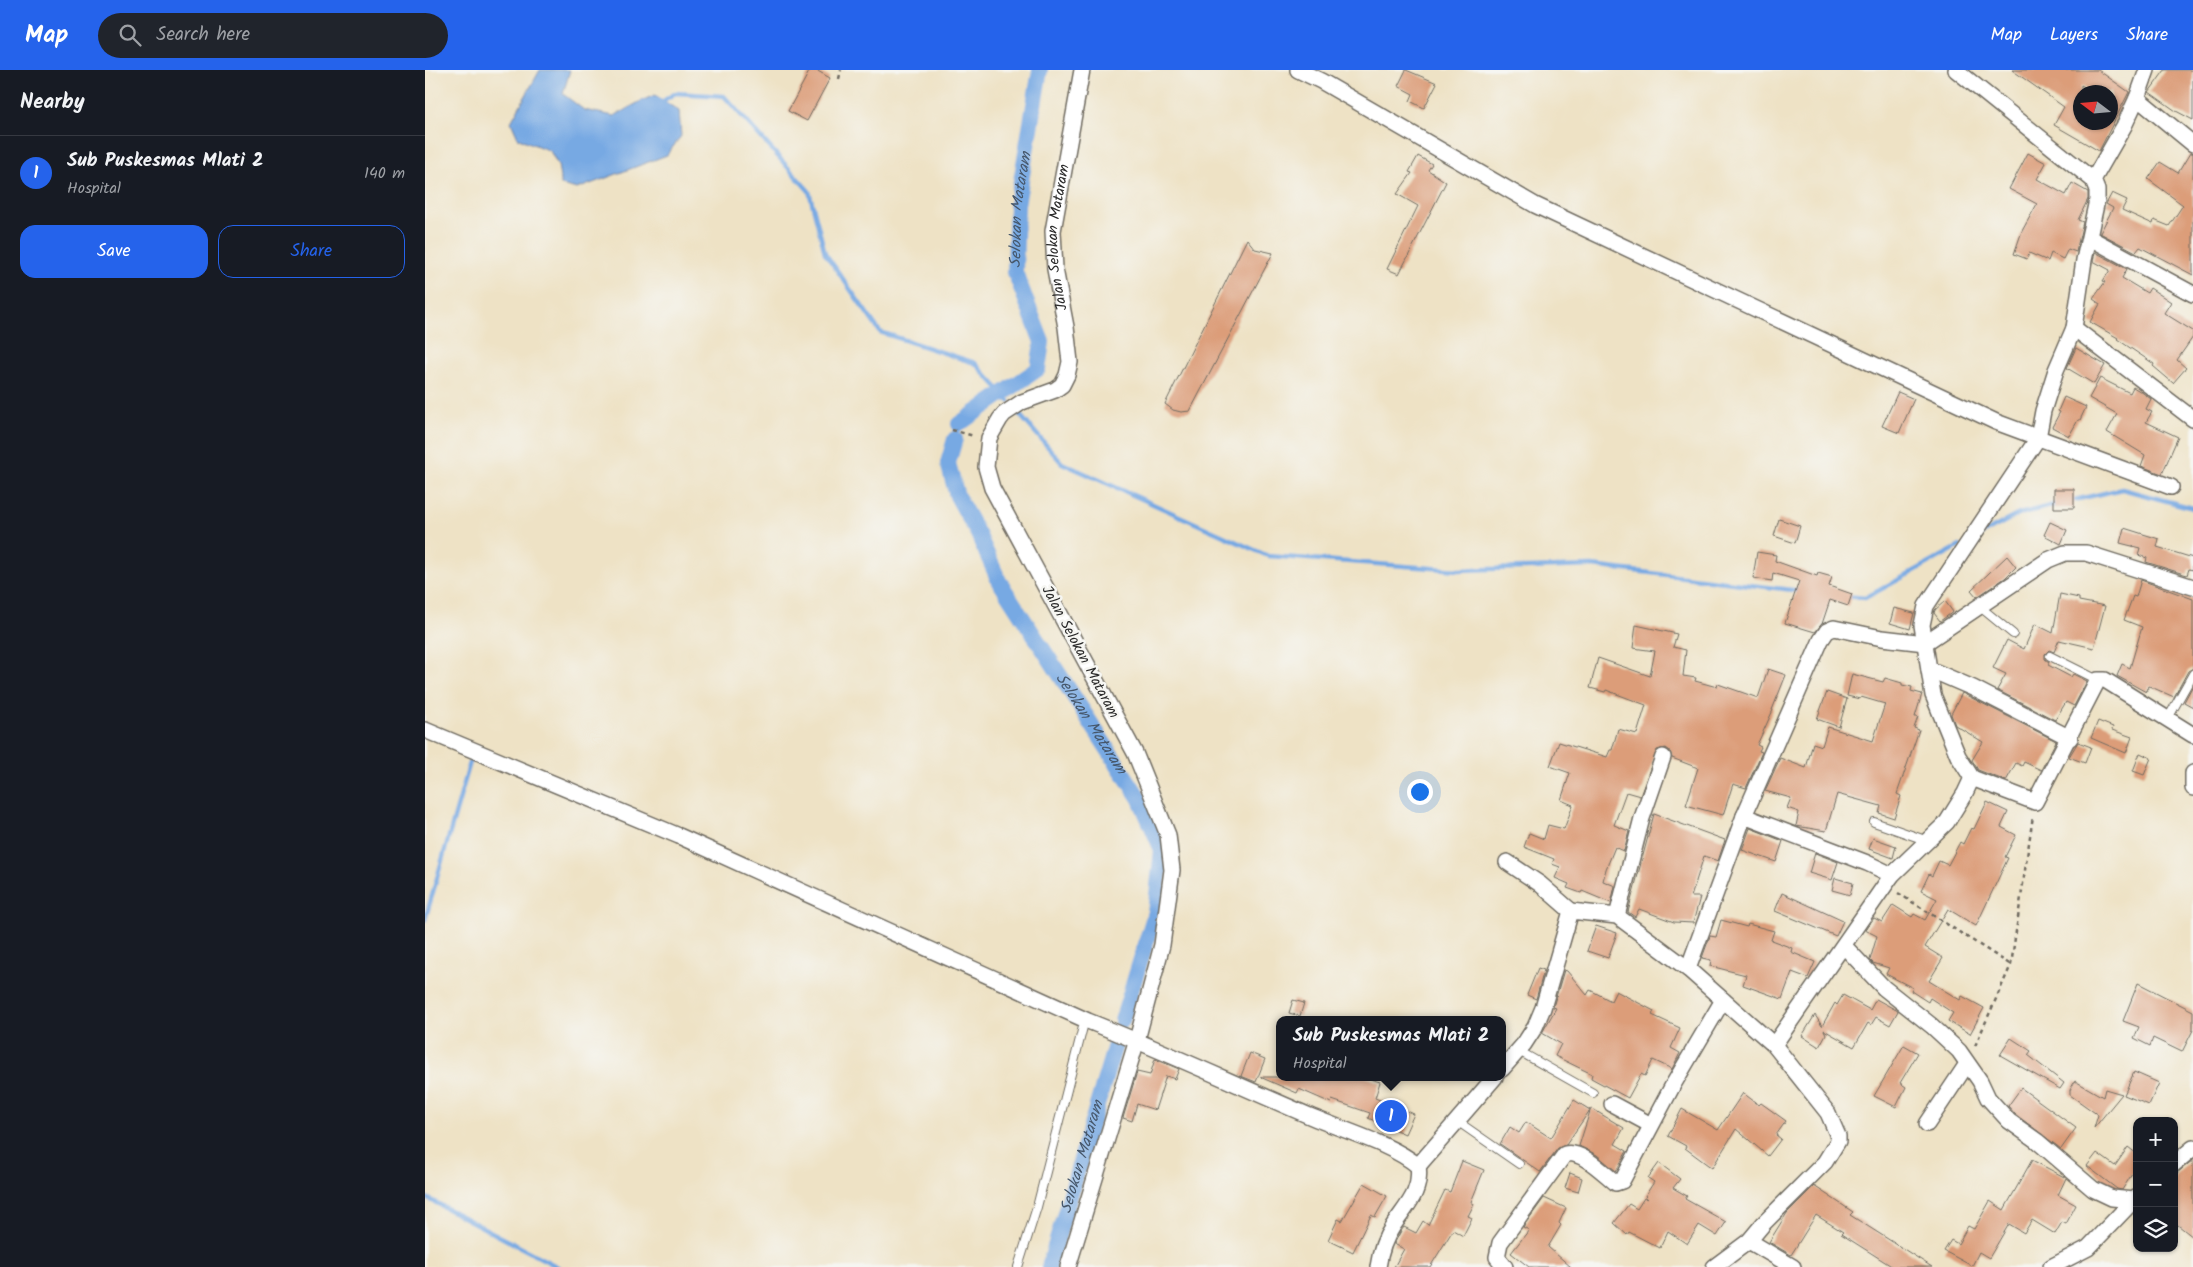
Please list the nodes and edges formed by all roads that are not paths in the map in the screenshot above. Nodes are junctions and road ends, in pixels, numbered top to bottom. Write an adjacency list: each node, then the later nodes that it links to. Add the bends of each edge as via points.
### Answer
1 (1082, 70): 41 (street, Jalan Selokan Mataram, via 1053,230 1055,269 1067,326 1067,375 1055,390 1022,402 1004,414 989,438 986,466 992,488 1135,753 1168,835 1173,870 1162,945)
2 (1298, 70): 12 (street, via 1535,205 1996,422)
3 (1956, 70): 7 (street)
4 (2147, 70): 5 (street)
5 (2137, 98): 6 (street); 7 (street)
6 (2193, 144)
7 (2093, 180): 8 (street, via 2097,200)
8 (2090, 238): 9 (street); 10 (street)
9 (2193, 294)
10 (2074, 328): 11 (street); 12 (street, via 2043,411)
11 (2193, 419)
12 (2038, 438): 13 (street); 17 (street, via 1926,606 1922,625)
13 (2171, 487)
14 (2193, 587): 15 (street, via 2086,553 2065,553 2048,560)
15 (1979, 606): 16 (lane); 17 (street)
16 (2013, 634)
17 (1925, 643): 19 (street); 30 (street, via 1834,628 1824,634)
18 (2050, 656): 21 (lane)
19 (1929, 669): 25 (street); 28 (street, via 1933,695 1958,756)
20 (2193, 674): 22 (lane)
21 (2098, 680): 22 (street, via 2105,680); 25 (street)
22 (2167, 720): 24 (street)
23 (425, 730): 40 (street, via 679,836)
24 (2193, 735)
25 (2070, 738): 28 (street, via 2035,802)
26 (1663, 757): 36 (street, via 1642,818)
27 (2193, 773): 29 (street)
28 (1972, 778): 32 (street, via 1947,822)
29 (2193, 788)
30 (1744, 816): 34 (street, via 1867,863); 38 (street)
31 (1875, 822): 32 (lane)
32 (1928, 841): 34 (street)
33 (1507, 862): 35 (street, via 1540,884)
34 (1889, 880): 37 (street)
35 (1571, 911): 36 (street); 43 (street, via 1543,1008)
36 (1617, 916): 38 (street)
37 (1844, 946): 42 (street); 44 (street, via 1883,988 1943,1035)
38 (1689, 969): 39 (street)
39 (1723, 1000): 42 (street); 51 (street)
40 (1086, 1020): 41 (street); 59 (lane)
41 (1130, 1037): 55 (street, via 1404,1155); 60 (street, Jalan Selokan Mataram)
42 (1774, 1045): 58 (street, via 1828,1113 1838,1141 1825,1162)
43 (1519, 1050): 45 (street); 47 (lane)
44 (1967, 1064): 50 (street); 56 (street, via 1988,1098 2009,1121 2093,1189 2112,1198)
45 (1506, 1065)
46 (1492, 1081): 49 (street)
47 (1593, 1092)
48 (1612, 1104): 51 (street)
49 (1457, 1121): 54 (lane); 55 (street)
50 (1927, 1124)
51 (1651, 1125): 62 (street, via 1619,1183 1580,1156 1571,1152 1565,1154 1500,1243 1497,1257)
52 (2193, 1148): 53 (street)
53 (2176, 1162)
54 (1519, 1164)
55 (1418, 1166): 61 (street, via 1420,1180 1382,1247)
56 (2133, 1198)
57 (2133, 1200): 65 (street, via 2089,1248)
58 (1749, 1241): 63 (street); 64 (street)
59 (1018, 1267)
60 (1068, 1267)
61 (1378, 1267)
62 (1505, 1267)
63 (1714, 1267)
64 (1793, 1267)
65 (2051, 1267)

